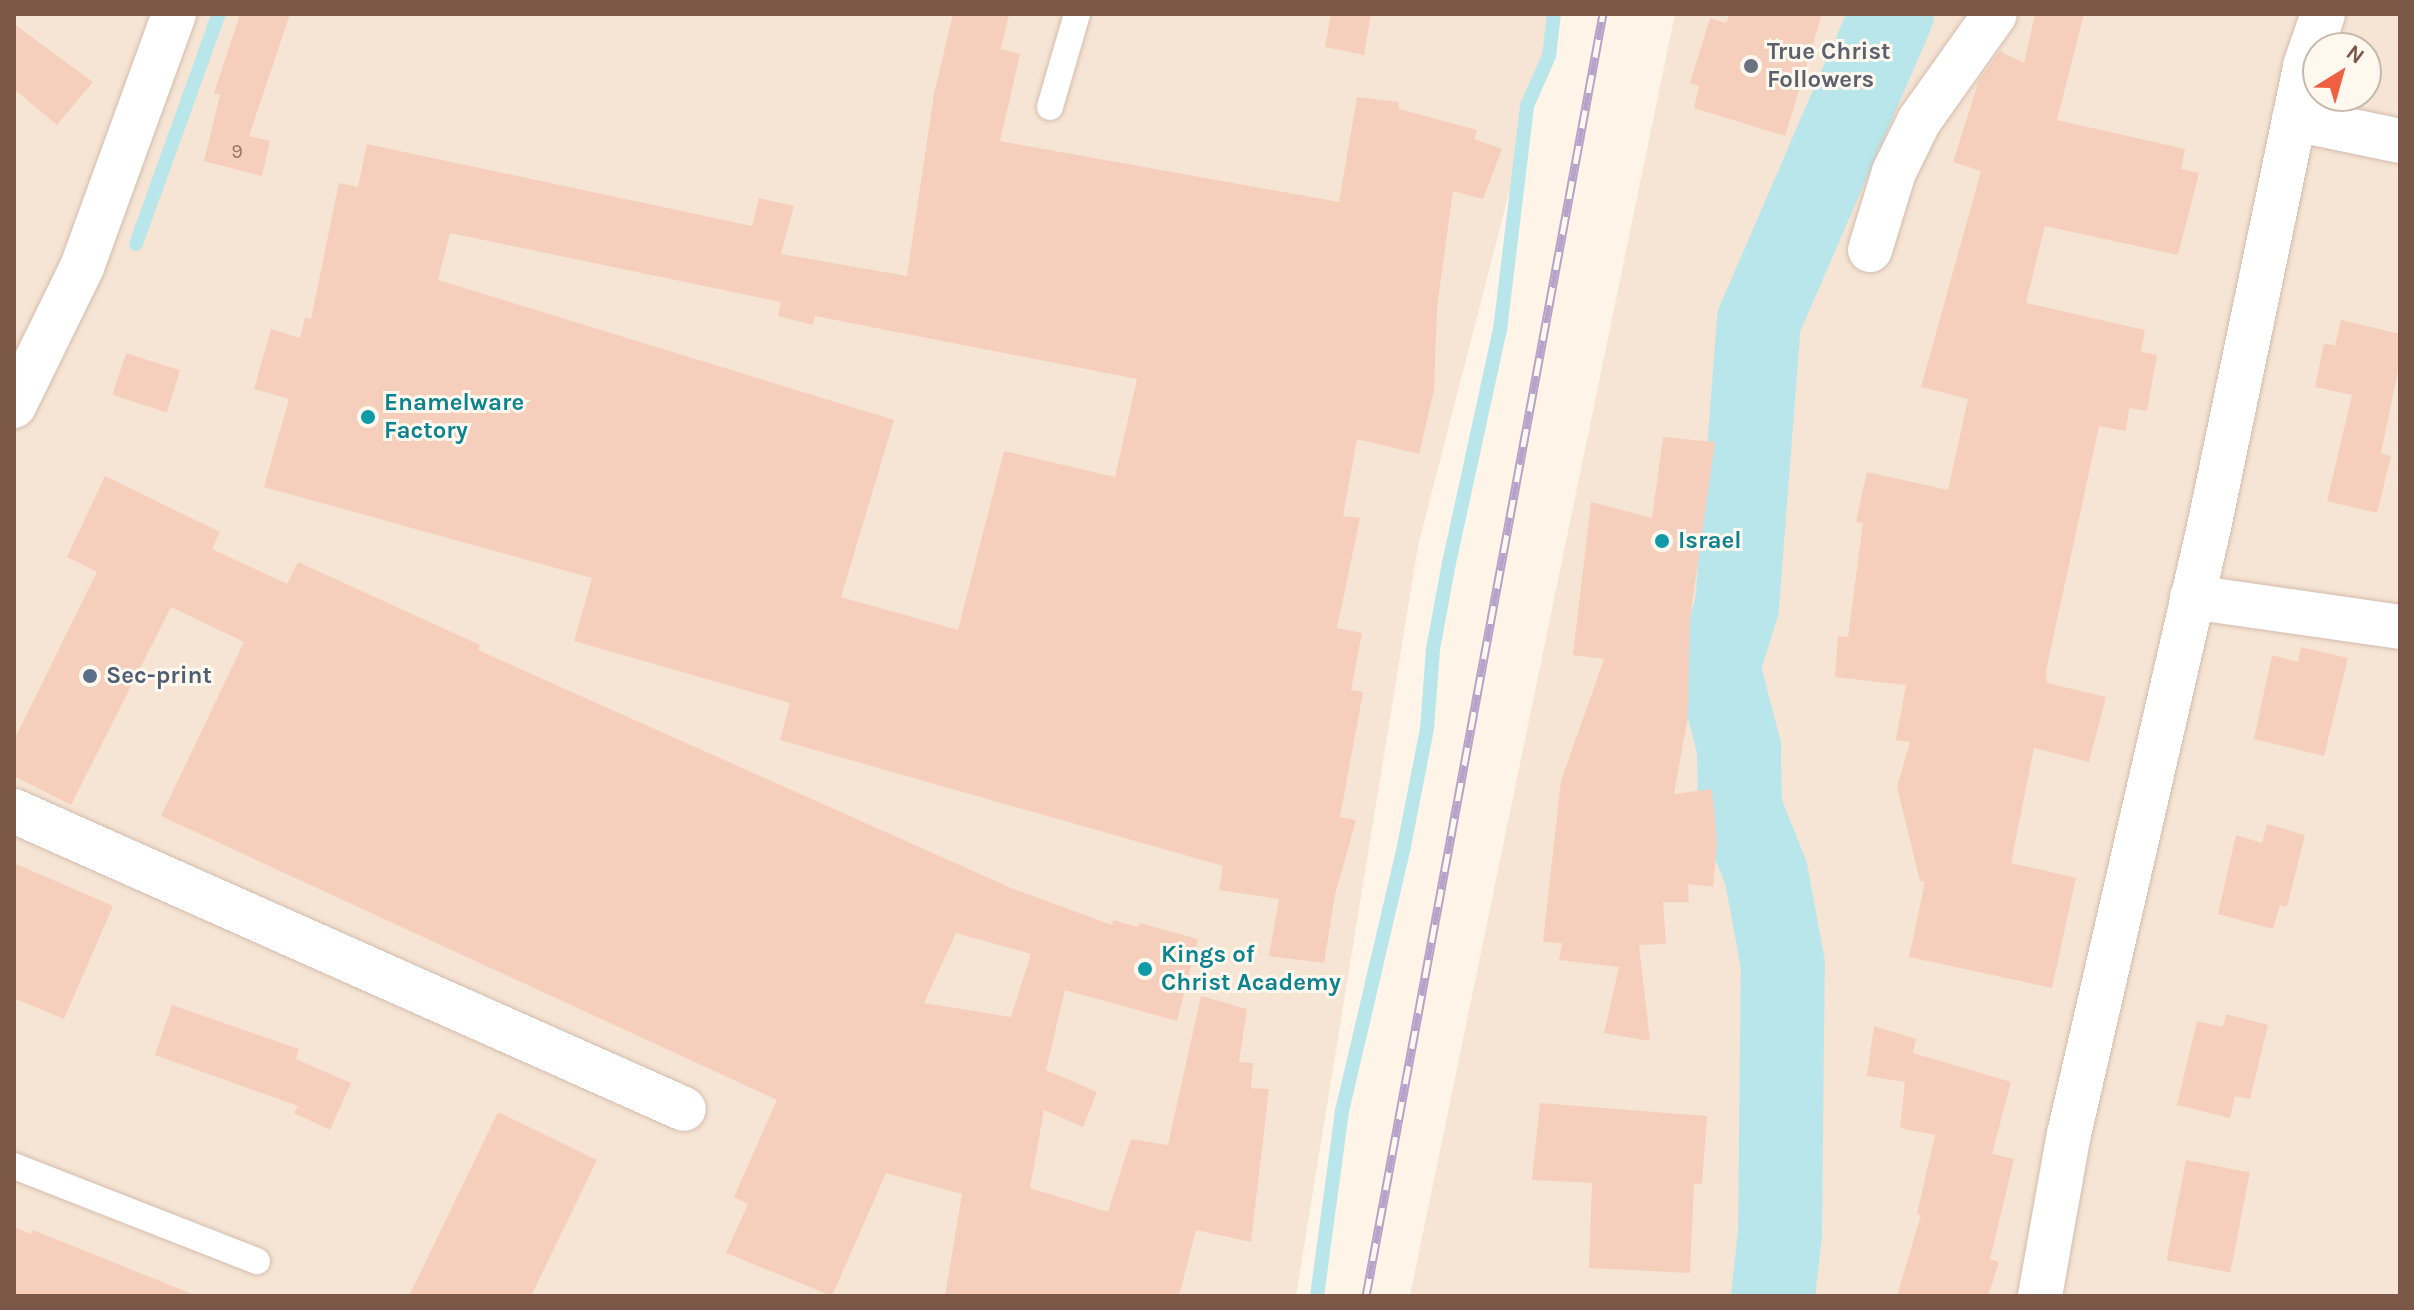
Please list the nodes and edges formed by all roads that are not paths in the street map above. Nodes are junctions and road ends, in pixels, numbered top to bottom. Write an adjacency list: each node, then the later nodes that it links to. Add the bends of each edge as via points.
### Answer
1 (174, 14): 9 (street, via 82,267)
2 (1077, 14): 5 (lane)
3 (1995, 14): 8 (street, via 1919,121 1894,172)
4 (2323, 14): 6 (street)
5 (1050, 107)
6 (2294, 119): 7 (street); 11 (street)
7 (2400, 141)
8 (1870, 250)
9 (25, 357): 10 (street)
10 (14, 406)
11 (2192, 597): 12 (street); 17 (street, via 2069,1134)
12 (2400, 627)
13 (14, 811): 14 (street)
14 (684, 1109)
15 (14, 1166): 16 (lane)
16 (257, 1261)
17 (2040, 1296)

